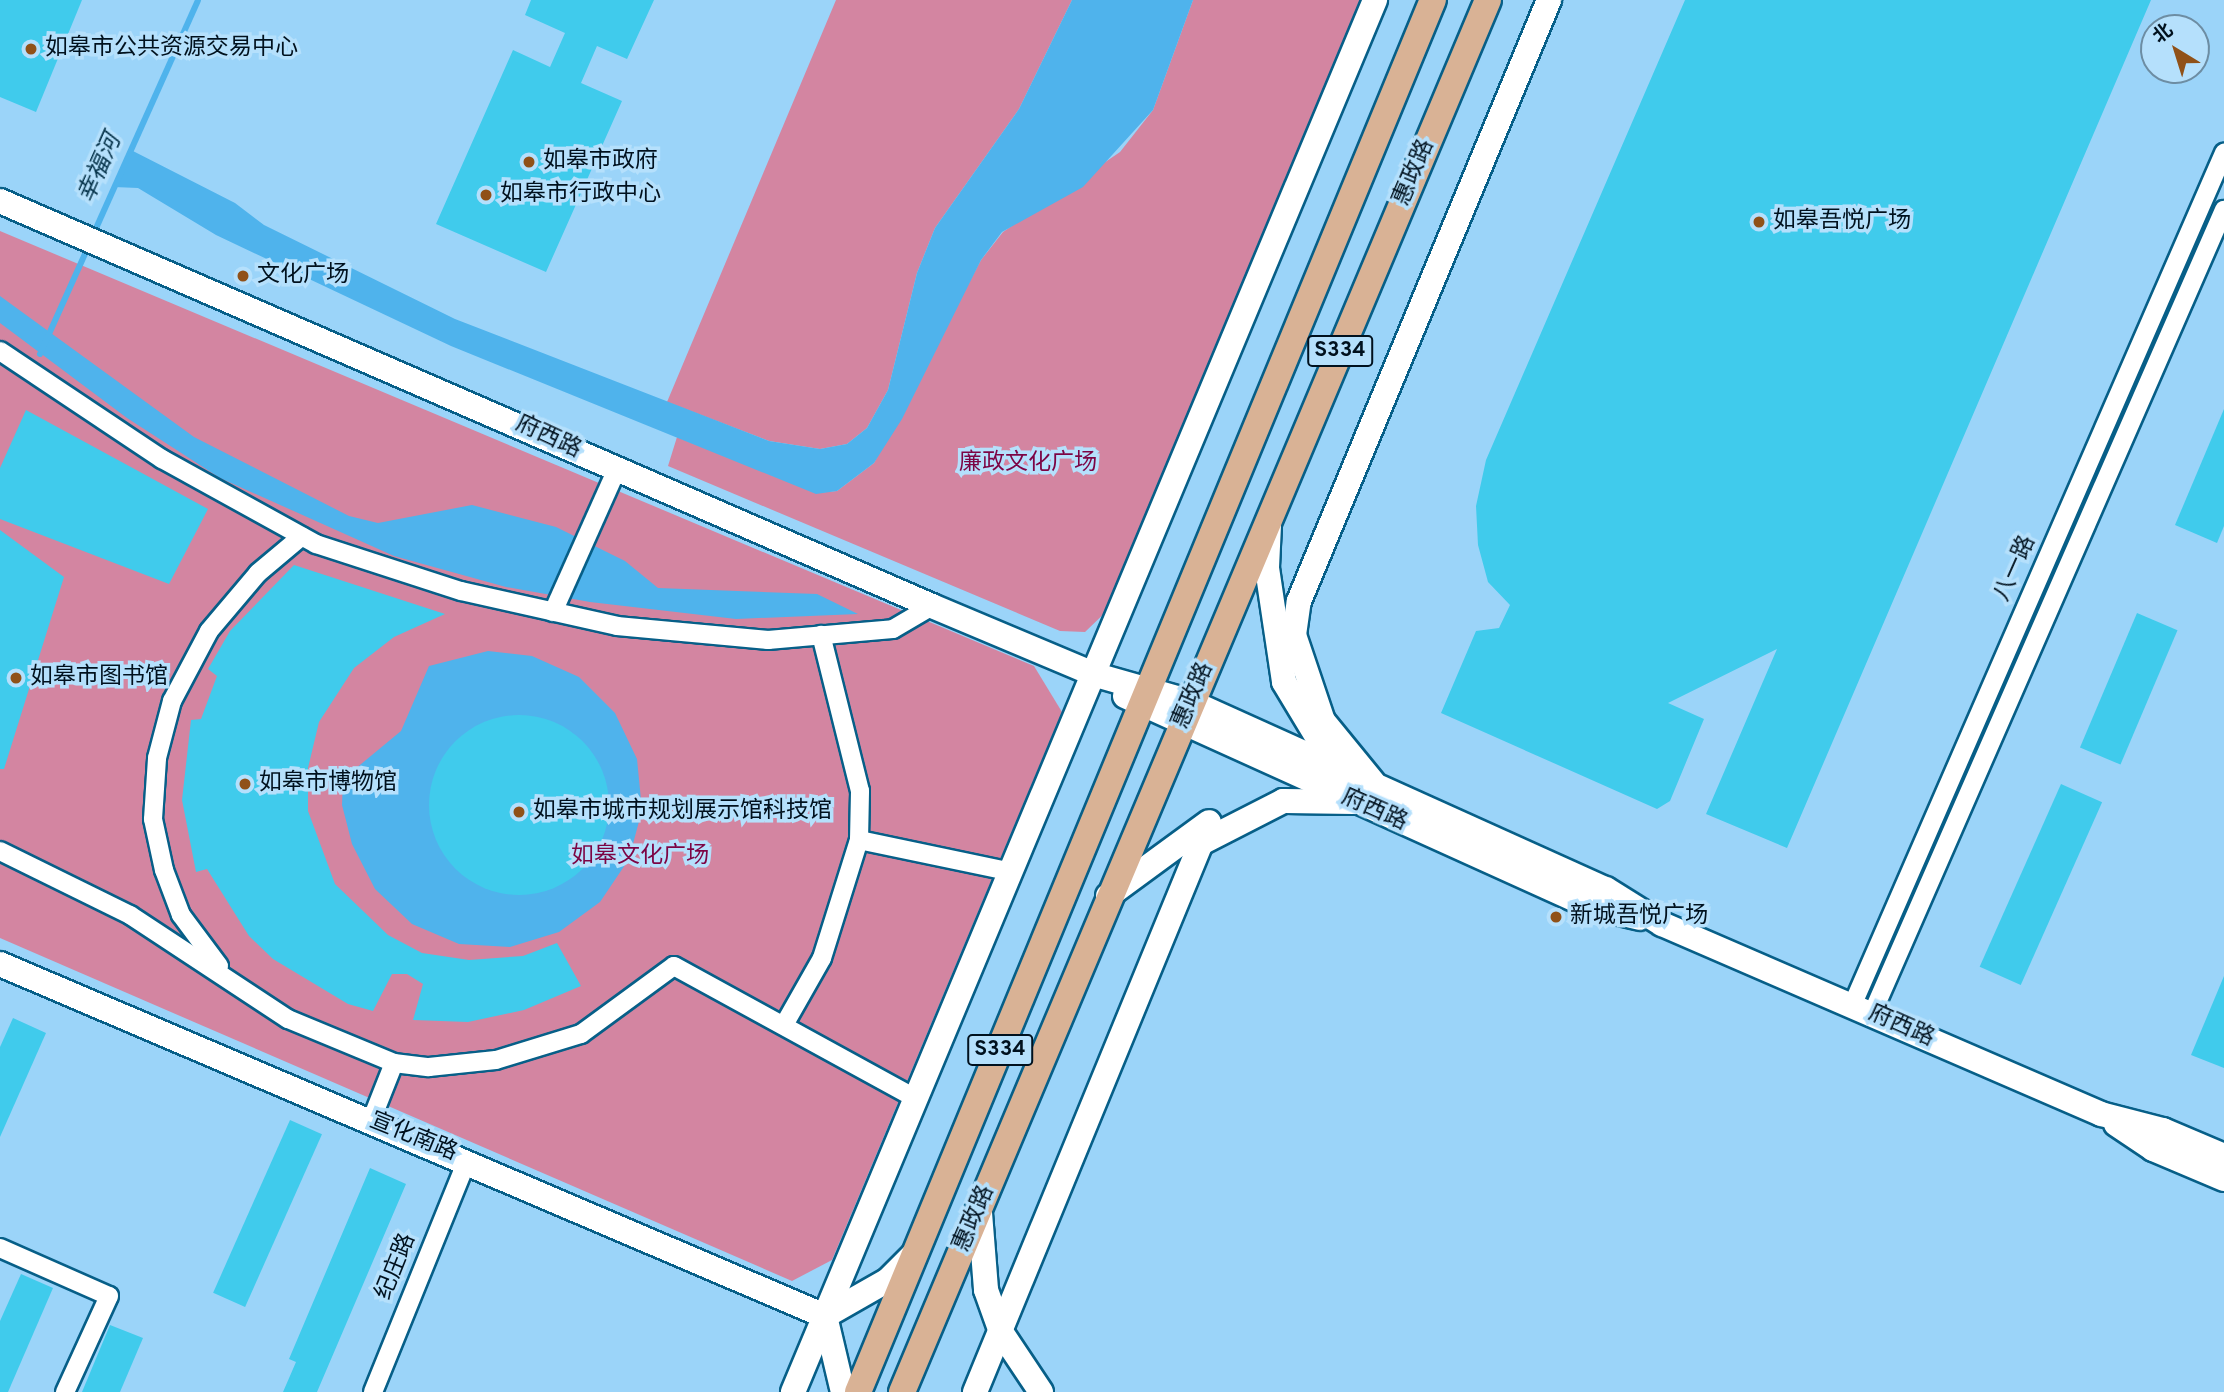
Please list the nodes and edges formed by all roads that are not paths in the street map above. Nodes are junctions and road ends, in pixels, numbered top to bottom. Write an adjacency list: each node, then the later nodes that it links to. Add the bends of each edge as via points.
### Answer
1 (1375, 0): 15 (street)
2 (1433, 0): 16 (main road, 惠政路 / S334)
3 (1488, 0): 10 (main road, 惠政路 / S334)
4 (1549, 0): 19 (street, via 1299,601 1294,635 1323,722)
5 (2224, 153): 28 (street, 八一路)
6 (0, 201): 9 (street, 府西路)
7 (2224, 210): 28 (street, 八一路)
8 (0, 351): 11 (street, via 162,458)
9 (617, 469): 12 (street, 府西路); 13 (street)
10 (1269, 520): 17 (main road, 惠政路 / S334); 18 (street, via 1267,568 1284,682)
11 (302, 536): 13 (street, via 461,591); 27 (street, via 258,573 209,631 172,701 157,758 153,820 164,870 181,915)
12 (932, 606): 14 (street, via 893,629); 15 (street, 府西路)
13 (552, 612): 14 (street, via 676,633 768,640)
14 (821, 635): 21 (street, via 858,778)
15 (1096, 675): 16 (street, 府西路); 23 (street)
16 (1147, 697): 17 (street, 府西路); 39 (main road, 惠政路 / S334)
17 (1186, 714): 18 (street, 府西路); 24 (main road, 惠政路 / S334)
18 (1329, 779): 19 (street, 府西路); 20 (street, 府西路); 24 (street, via 1232,810)
19 (1380, 790): 25 (street, 府西路, via 1606,889)
20 (1354, 802): 25 (street, 府西路, via 1589,906); 41 (street, via 1283,801 1200,843)
21 (859, 840): 23 (street); 29 (street, via 822,958)
22 (0, 851): 27 (street, via 130,915)
23 (1012, 872): 31 (street)
24 (1108, 896): 37 (main road, 惠政路 / S334)
25 (1662, 924): 28 (street, 府西路)
26 (0, 964): 33 (street, 宣化南路)
27 (228, 977): 30 (street, via 288,1019)
28 (1862, 1010): 32 (street, 府西路)
29 (784, 1024): 30 (street, via 674,966 581,1034 496,1060 429,1067); 31 (street)
30 (394, 1063): 33 (street)
31 (915, 1098): 40 (street)
32 (2101, 1114): 34 (street, 府西路, via 2163,1130); 36 (street, 府西路, via 2154,1149)
33 (371, 1121): 35 (street, 宣化南路)
34 (2224, 1156)
35 (467, 1160): 40 (street, 宣化南路); 43 (street, 纪庄路)
36 (2224, 1179)
37 (980, 1205): 41 (street, via 978,1248); 47 (main road, 惠政路 / S334)
38 (0, 1248): 42 (street, via 109,1296)
39 (917, 1251): 40 (street, via 888,1280); 46 (main road, 惠政路 / S334)
40 (825, 1316): 44 (street); 45 (street)
41 (1001, 1332): 48 (street); 49 (street)
42 (65, 1392)
43 (373, 1392)
44 (793, 1392)
45 (843, 1392)
46 (858, 1392)
47 (902, 1392)
48 (975, 1392)
49 (1041, 1392)

